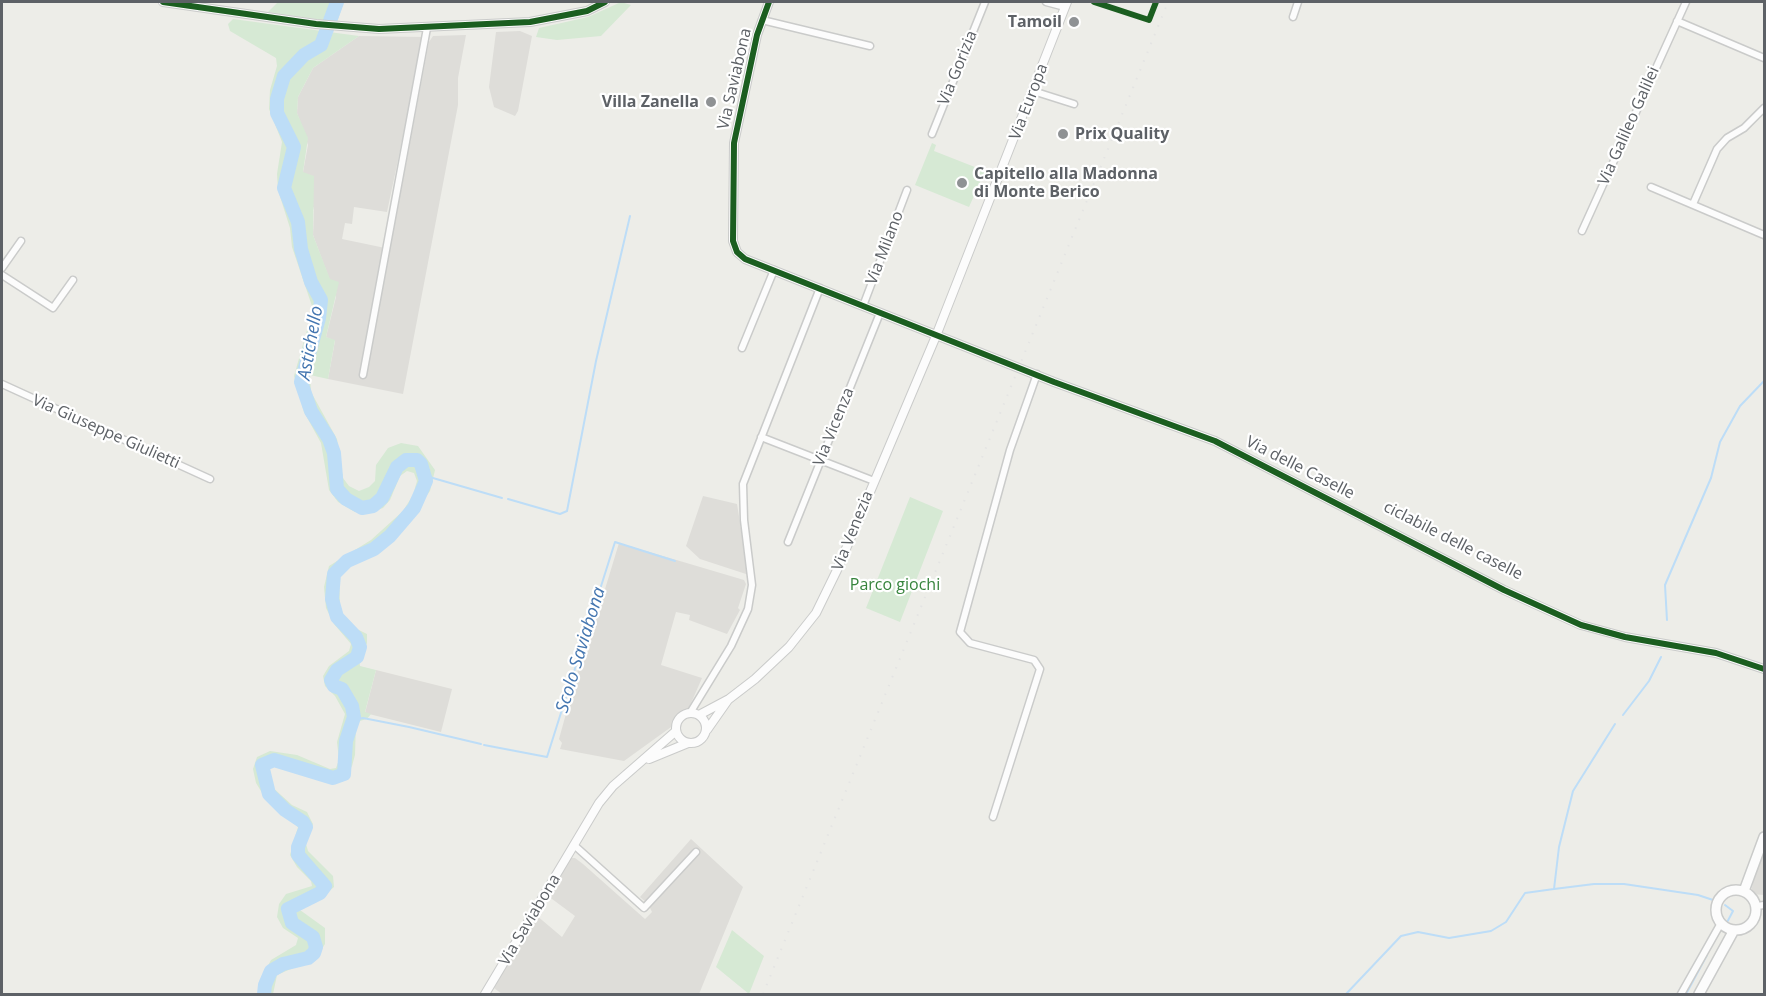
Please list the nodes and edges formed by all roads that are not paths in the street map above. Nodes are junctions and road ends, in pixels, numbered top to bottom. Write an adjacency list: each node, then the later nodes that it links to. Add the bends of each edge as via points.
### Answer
1 (163, 2): 12 (street, via 350,28)
2 (605, 2): 12 (street, via 556,18)
3 (769, 2): 10 (street, Via Saviabona)
4 (985, 2): 18 (street, Via Gorizia)
5 (1046, 2): 8 (street)
6 (1298, 2): 9 (street)
7 (1686, 2): 11 (street, Via Galileo Galilei)
8 (1066, 4): 15 (street, Via Europa)
9 (1293, 17)
10 (762, 20): 13 (street); 26 (street, Via Saviabona, via 734,143 733,241 736,252 745,259)
11 (1677, 21): 14 (street); 22 (street, Via Galileo Galilei)
12 (427, 28): 35 (street)
13 (870, 46)
14 (1764, 58)
15 (1033, 91): 16 (street); 32 (street, Via Europa)
16 (1074, 104)
17 (1764, 108): 21 (street, via 1717,149)
18 (932, 134)
19 (1651, 187): 21 (street)
20 (907, 190): 30 (street, Via Milano)
21 (1693, 204): 23 (street)
22 (1582, 231)
23 (1764, 235)
24 (21, 241): 25 (street)
25 (2, 268)
26 (774, 270): 29 (street, Via Saviabona); 33 (street)
27 (2, 275): 28 (street, via 53,308)
28 (73, 280)
29 (820, 288): 30 (street, Via delle Caselle); 37 (street)
30 (863, 306): 31 (street, Via delle Caselle)
31 (880, 313): 32 (street, Via delle Caselle); 38 (street, Via Vicenza)
32 (936, 336): 34 (street, Via delle Caselle); 40 (street, Via Venezia)
33 (742, 348)
34 (1037, 374): 42 (street, Via delle Caselle, via 1242,453 1504,590 1581,625 1624,637 1716,653); 50 (street, via 1010,450 960,632 970,643 1034,660 1040,669)
35 (363, 375)
36 (2, 384): 39 (street, Via Giuseppe Giulietti)
37 (761, 437): 38 (street); 44 (street, via 743,484 752,585 748,609 731,646)
38 (821, 461): 40 (street); 41 (street, Via Vicenza)
39 (210, 479)
40 (874, 480): 43 (street, Via Venezia, via 816,613 789,647)
41 (788, 542)
42 (1764, 669)
43 (729, 699): 45 (street, Via Venezia); 46 (street, Via Venezia)
44 (690, 712): 45 (street); 47 (street, via 678,720)
45 (699, 715): 46 (street)
46 (707, 730): 48 (street, via 698,742)
47 (676, 731): 48 (street); 49 (street, Via Saviabona)
48 (688, 743): 49 (street)
49 (642, 761): 52 (street, Via Saviabona, via 599,803)
50 (993, 817)
51 (1764, 837): 54 (main road)
52 (574, 845): 53 (street, via 644,908); 58 (street, Via Saviabona)
53 (696, 852)
54 (1744, 891): 55 (main road); 56 (main road, via 1731,890 1720,897 1716,909)
55 (1761, 905): 57 (main road, via 1751,924)
56 (1721, 923): 57 (main road); 59 (street)
57 (1734, 930): 60 (main road)
58 (485, 994)
59 (1681, 994)
60 (1699, 994)

